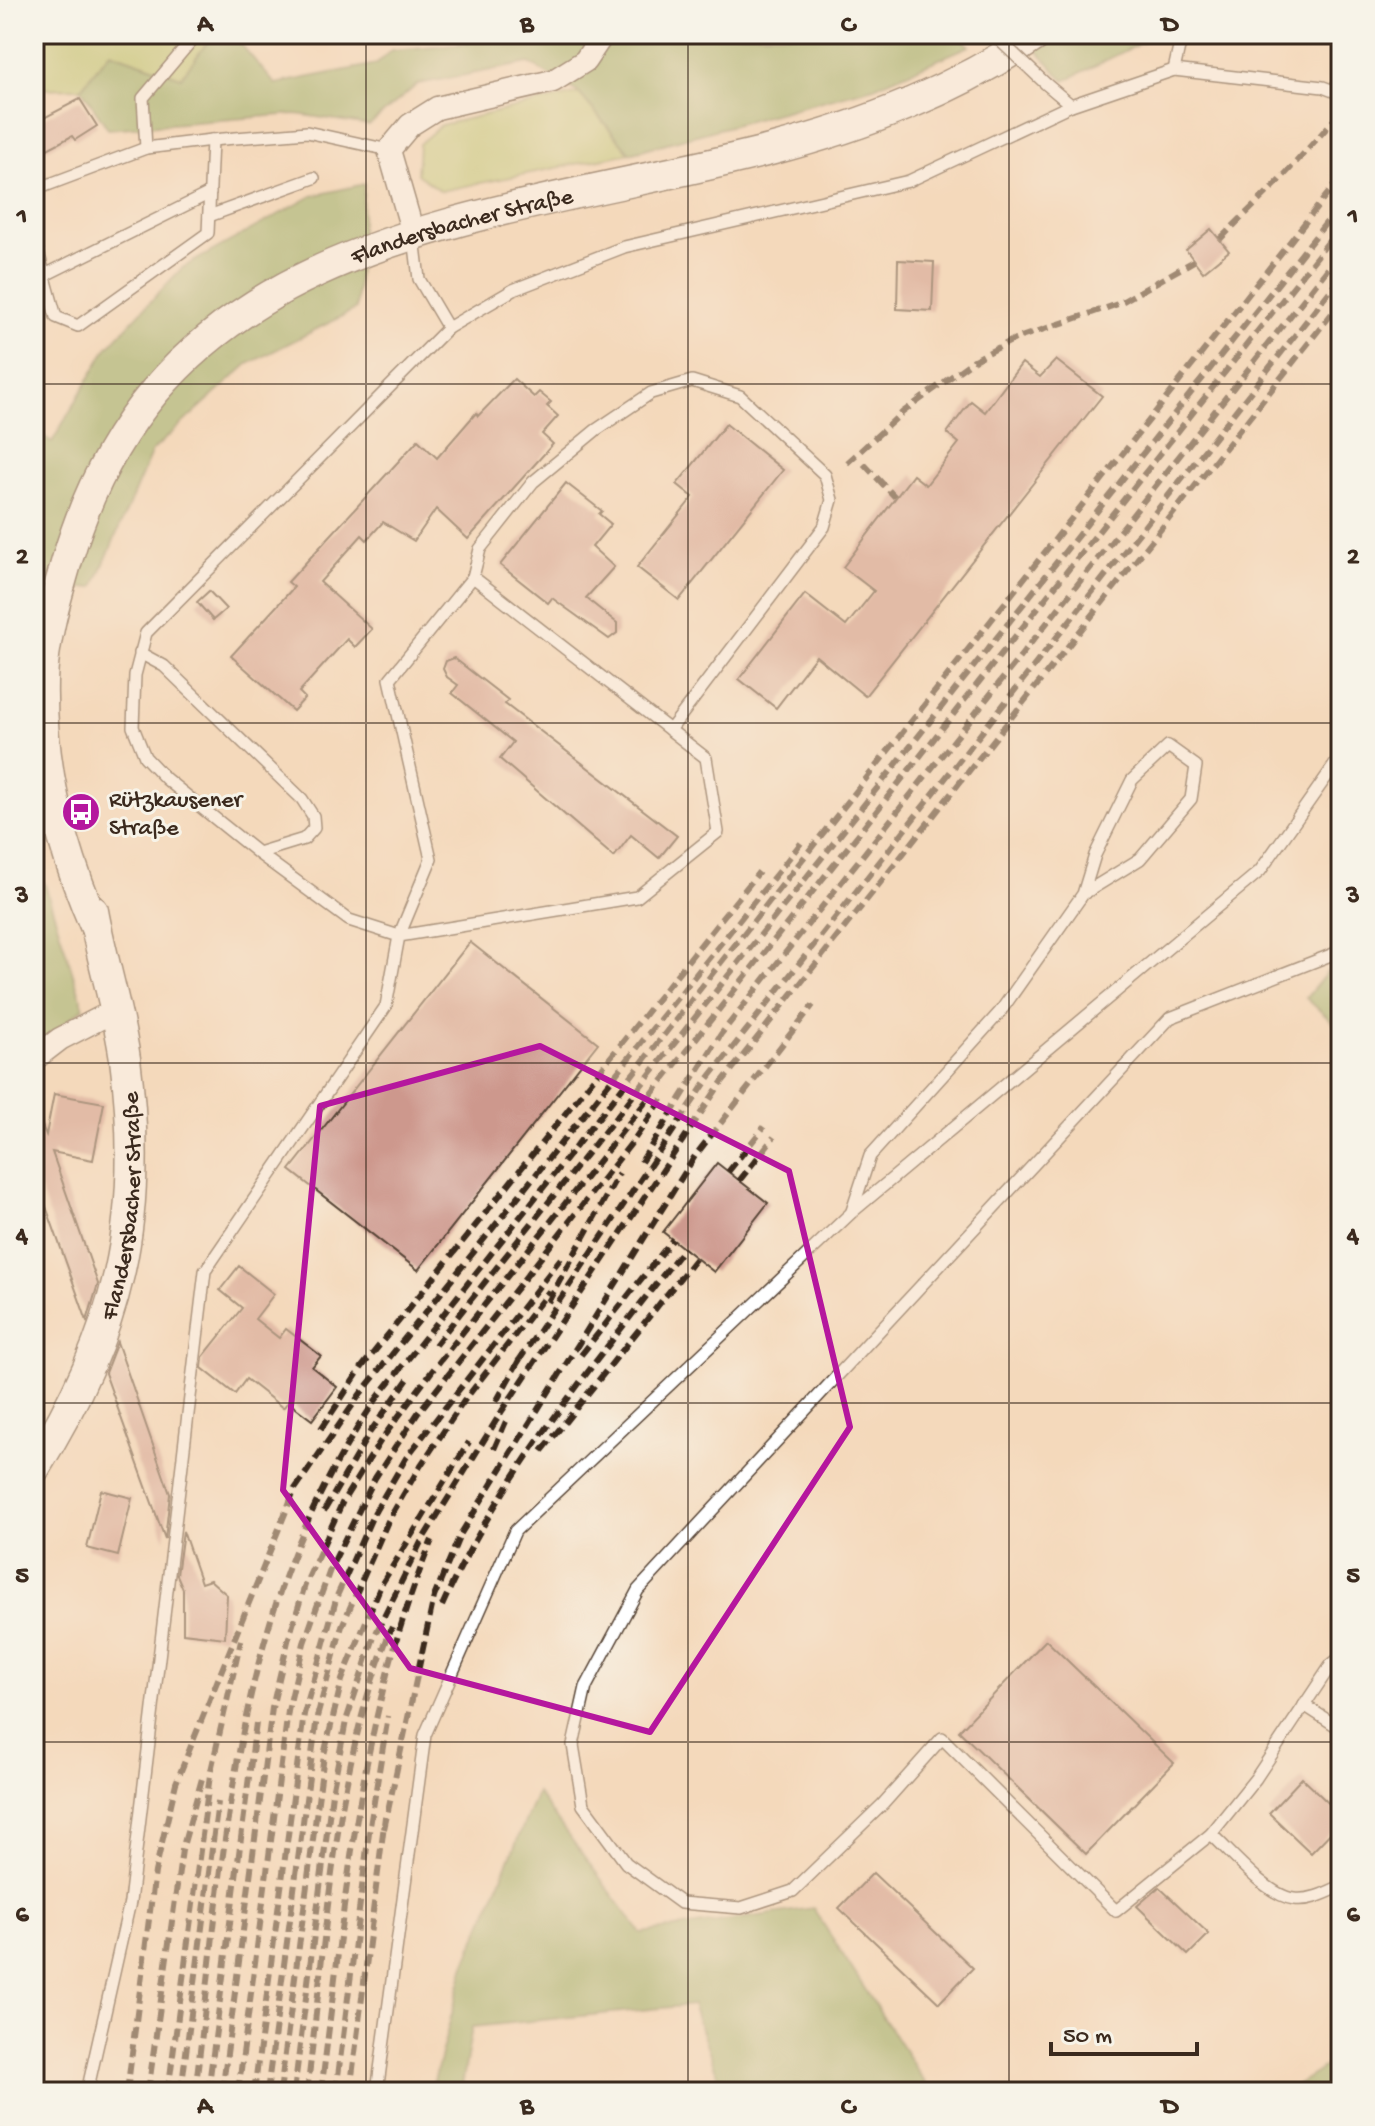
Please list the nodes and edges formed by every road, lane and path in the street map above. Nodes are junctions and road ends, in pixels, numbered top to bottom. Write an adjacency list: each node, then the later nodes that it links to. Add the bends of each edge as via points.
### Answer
1 (197, 34): 10 (lane, via 143,98)
2 (603, 34): 11 (street, via 585,61 553,81 437,108 410,125)
3 (993, 34): 8 (lane, bridge)
4 (1038, 34): 16 (street, Flandersbacher Straße, via 990,67 919,102 848,126 771,150)
5 (1182, 34): 6 (lane)
6 (1174, 70): 7 (lane, via 1323,87); 8 (lane)
7 (1341, 94)
8 (1071, 105): 19 (lane, via 909,181 624,247 513,290)
9 (212, 140): 10 (lane); 11 (lane, via 307,132); 14 (lane)
10 (146, 148): 13 (lane)
11 (389, 150): 16 (street)
12 (314, 178): 15 (lane)
13 (34, 190)
14 (210, 193): 15 (lane); 18 (lane)
15 (209, 216): 18 (lane, via 208,233 78,326 56,317)
16 (413, 233): 19 (lane, via 419,279); 21 (street, Flandersbacher Straße, via 326,266 245,308 188,357 118,442 87,502)
17 (34, 237): 18 (lane)
18 (43, 276)
19 (448, 328): 22 (lane, via 221,560 161,614 146,633)
20 (473, 577): 23 (lane); 23 (lane, via 480,549 533,482 596,430 651,393 692,381 740,396 825,475 832,500 824,527); 27 (lane, via 390,679 431,859)
21 (48, 602): 29 (street, Flandersbacher Straße, via 42,679 52,791)
22 (140, 653): 25 (lane, via 133,727 145,757); 25 (lane, via 164,666 302,799 313,816 314,828 304,839)
23 (670, 730): 27 (lane, via 706,758 718,832 637,897)
24 (1341, 756): 31 (lane, via 1260,871)
25 (258, 853): 27 (lane, via 349,920)
26 (1083, 894): 26 (lane, via 1140,859 1191,799 1196,766 1168,746 1132,780 1095,855); 31 (lane, via 1000,1012 870,1156)
27 (399, 936): 38 (lane, via 386,1006 205,1271 130,1902)
28 (1341, 951): 36 (lane, via 1170,1018 638,1590 586,1687 573,1745 583,1805 626,1863 681,1903 741,1908 793,1891 942,1738 1116,1911)
29 (116, 1010): 30 (street); 32 (street, Flandersbacher Straße, via 134,1151 126,1247 106,1326 72,1409)
30 (34, 1059)
31 (851, 1213): 39 (lane, via 515,1531 425,1735)
32 (34, 1469)
33 (1341, 1657): 34 (lane)
34 (1304, 1705): 35 (lane); 36 (lane)
35 (1341, 1729)
36 (1211, 1834): 37 (lane, via 1265,1885 1292,1899 1317,1897)
37 (1341, 1886)
38 (87, 2092)
39 (377, 2092)

